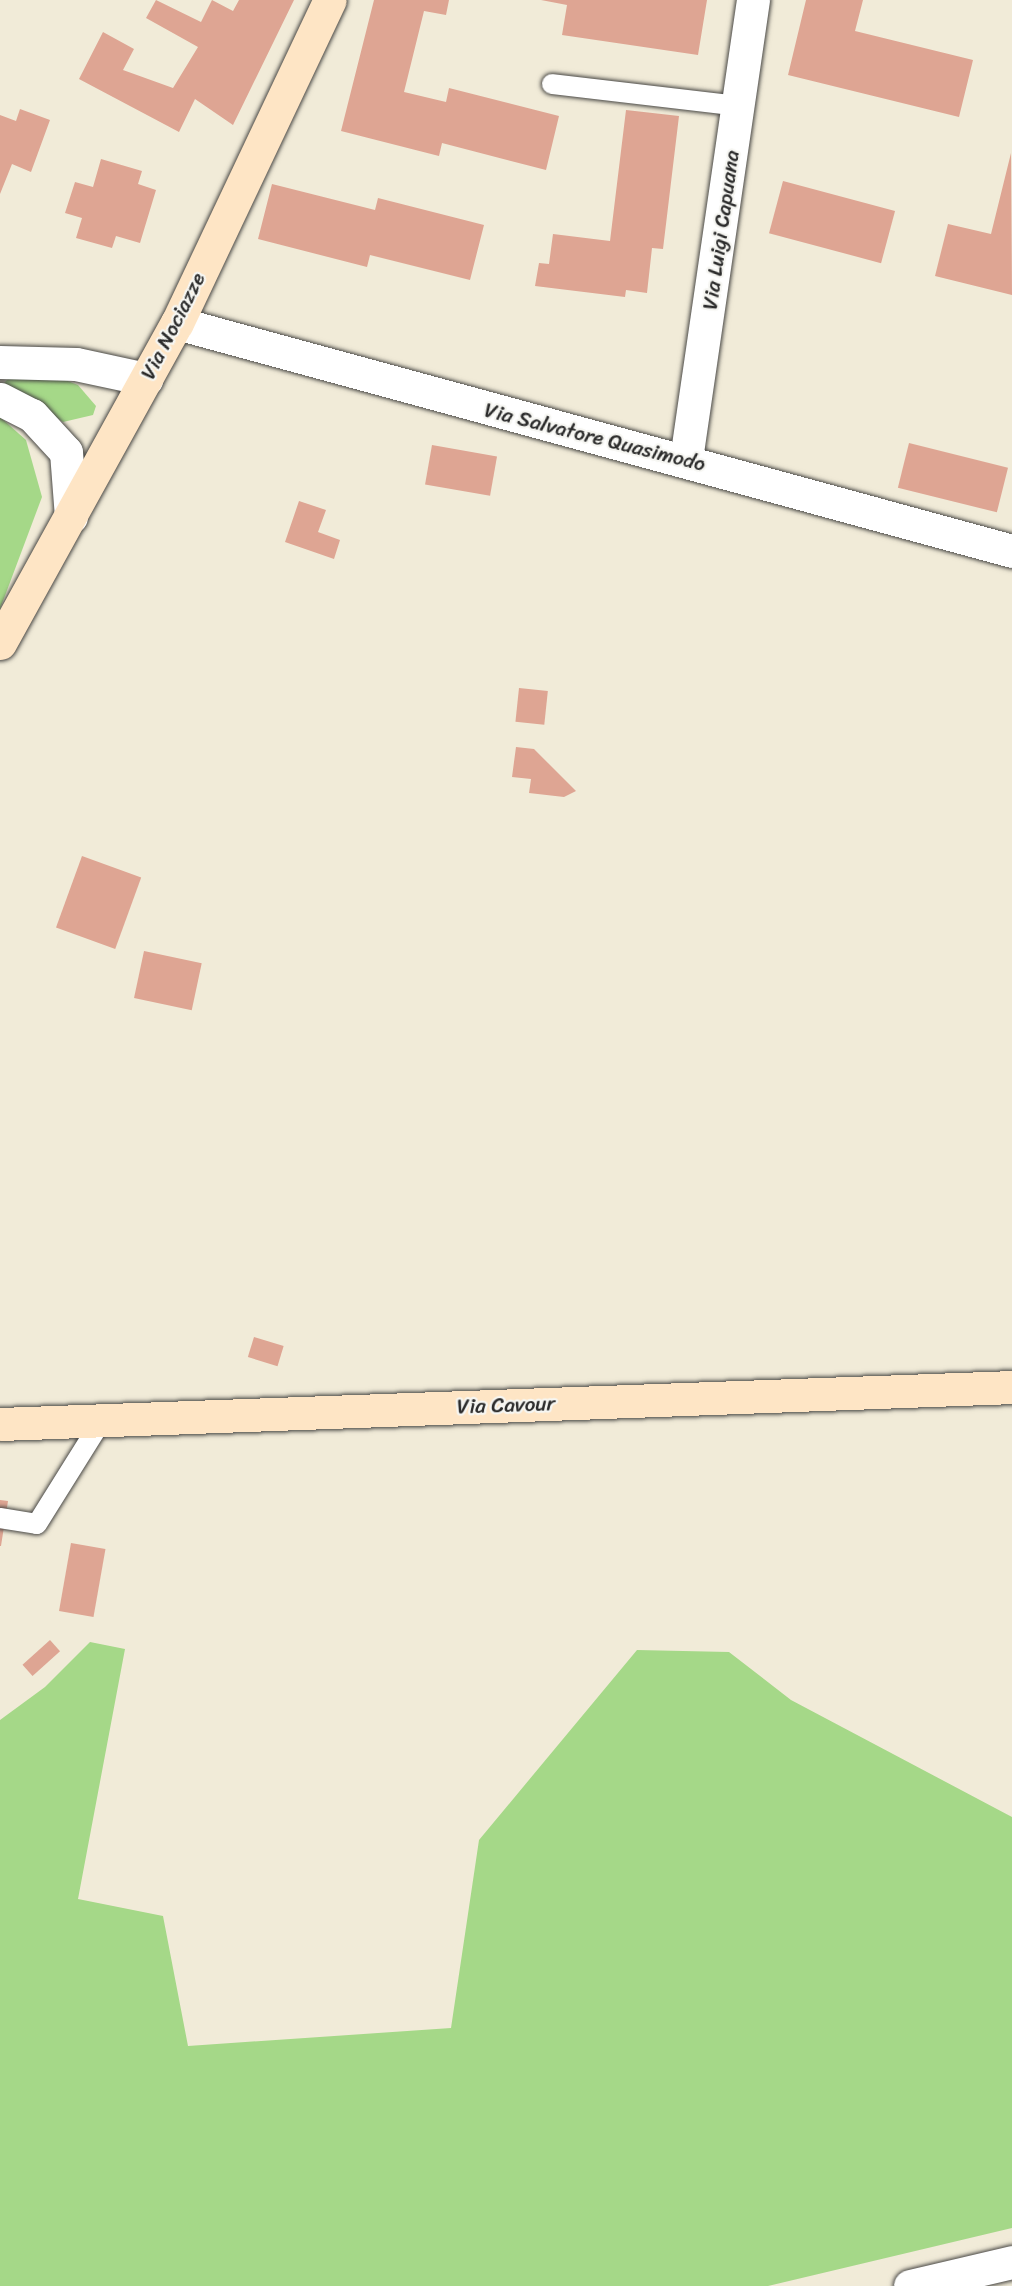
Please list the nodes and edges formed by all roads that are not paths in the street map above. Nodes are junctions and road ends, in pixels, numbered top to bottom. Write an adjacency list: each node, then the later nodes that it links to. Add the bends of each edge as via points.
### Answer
1 (330, 0): 5 (street, Via Nociazze)
2 (753, 0): 4 (street, Via Luigi Capuana)
3 (552, 84): 4 (lane)
4 (739, 106): 11 (street, Via Luigi Capuana)
5 (177, 323): 7 (street, Via Nociazze); 11 (street, Via Salvatore Quasimodo)
6 (0, 362): 7 (street, via 76,364)
7 (146, 378): 9 (street, Via Nociazze)
8 (0, 399): 10 (street, via 32,415)
9 (110, 444): 10 (street); 12 (street, Via Nociazze)
10 (66, 452): 12 (street)
11 (686, 459): 13 (street, Via Salvatore Quasimodo)
12 (71, 517): 14 (street, Via Nociazze)
13 (1012, 551)
14 (0, 644)
15 (1012, 1387): 16 (street, Via Cavour)
16 (102, 1420): 17 (street, Via Cavour); 18 (lane, via 37,1524)
17 (0, 1424)
18 (0, 1518)
19 (1012, 2262): 20 (street)
20 (910, 2286)

